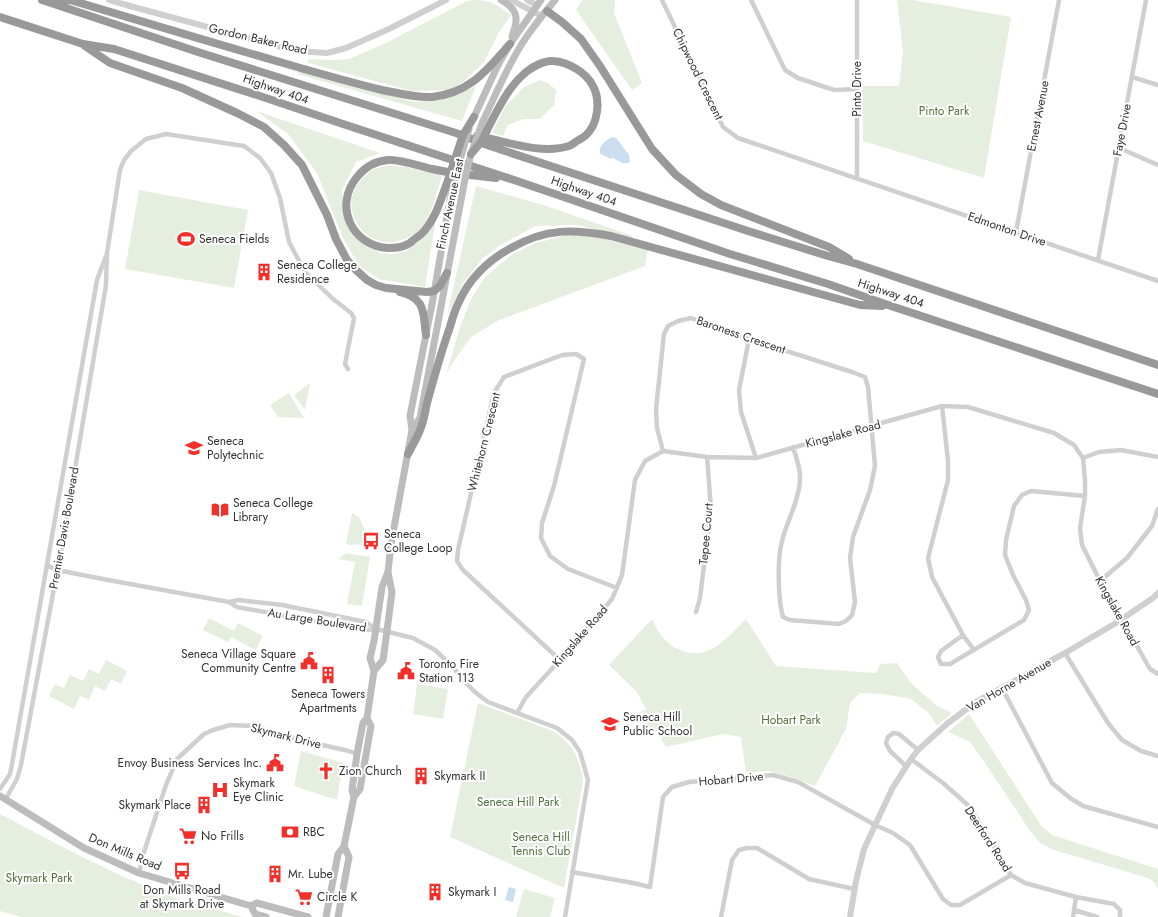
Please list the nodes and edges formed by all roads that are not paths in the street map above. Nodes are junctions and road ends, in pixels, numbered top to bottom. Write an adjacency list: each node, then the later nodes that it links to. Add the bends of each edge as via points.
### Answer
1 (43, 0): 18 (highway, via 70,0 349,82 416,97 433,97 465,87 486,72); 23 (highway, Highway 404, via 201,53)
2 (109, 0): 3 (street, Gordon Baker Road, via 296,51 327,54 389,29)
3 (446, 0)
4 (501, 0): 18 (main road, via 511,7 516,17)
5 (511, 0): 14 (street)
6 (527, 0): 13 (street)
7 (555, 0): 15 (main road, Finch Avenue East)
8 (662, 0): 27 (street, Chipwood Crescent, via 723,127 738,138)
9 (752, 0): 21 (street, via 785,70 798,78 834,90)
10 (857, 0): 21 (street, Pinto Drive)
11 (1059, 0): 30 (street, Ernest Avenue)
12 (1146, 0): 19 (street, Faye Drive)
13 (539, 2): 14 (main road); 15 (main road)
14 (532, 11): 15 (street); 18 (main road)
15 (544, 14): 25 (main road, Finch Avenue East, bridge, via 515,56); 33 (highway, via 562,22 581,39 652,149 676,175 721,205 829,247)
16 (0, 17): 17 (highway, Highway 404)
17 (83, 44): 28 (highway, Highway 404, via 114,49); 36 (highway, via 110,63 182,88 264,128 302,165 347,260 367,280)
18 (510, 44): 22 (main road)
19 (1132, 78): 20 (street); 24 (street, Faye Drive)
20 (1158, 85)
21 (857, 89): 27 (street, Pinto Drive)
22 (474, 117): 29 (highway, bridge, via 463,135)
23 (456, 133): 25 (highway, bridge, via 495,139 529,148 553,149 570,146 585,136 597,114 597,99 593,86 584,74 568,64 552,61 536,65 512,87 496,112 487,130 482,141); 33 (highway, Highway 404, via 536,162)
24 (1119, 148): 26 (street); 32 (street, Faye Drive)
25 (471, 154): 34 (main road, Finch Avenue East, bridge, via 462,187)
26 (1158, 165)
27 (857, 178): 30 (street, Edmonton Drive)
28 (517, 181): 29 (highway, via 389,160 375,163 363,170 352,183 346,209 356,233 369,244 382,248 406,246 425,231); 38 (highway, Highway 404)
29 (449, 187): 37 (main road, Finch Avenue East)
30 (1016, 232): 32 (street, Edmonton Drive)
31 (107, 253): 42 (street, Premier Davis Boulevard, via 120,170 131,151 146,139 166,134 244,146 260,158 271,173 280,198 289,242 305,272 354,318 345,364); 56 (street, Premier Davis Boulevard, via 97,280); 57 (street, Premier Davis Boulevard, via 107,282)
32 (1098, 260): 35 (street, Edmonton Drive)
33 (857, 264): 41 (highway, Highway 404)
34 (446, 273): 37 (highway, via 440,286); 46 (main road, Finch Avenue East, via 420,418)
35 (1158, 281)
36 (386, 288): 37 (highway, via 427,292); 39 (highway, via 409,295 420,303)
37 (434, 290): 39 (main road, Finch Avenue East)
38 (891, 306): 43 (highway, Highway 404); 49 (highway, via 860,305 611,236 586,231 542,235 501,253 487,264 466,289 458,304 442,351 421,429)
39 (426, 335): 46 (main road, Finch Avenue East, via 410,416)
40 (750, 338): 45 (street, Baroness Crescent, via 865,377); 48 (street, Baroness Crescent, via 692,318 668,326 664,334 656,409 657,428); 52 (street, via 739,390 741,412)
41 (1158, 365)
42 (348, 369)
43 (1158, 394)
44 (942, 406): 45 (street, Kingslake Road); 53 (street, Kingslake Road, via 968,407 1054,433 1074,445); 67 (street, via 948,480 928,558 932,577)
45 (872, 426): 47 (street, Kingslake Road); 47 (street, via 875,466 870,490 853,537 850,558 855,602 852,615 839,624 790,620 783,617 780,608 781,542 800,480)
46 (412, 430): 49 (main road, Finch Avenue East)
47 (793, 447): 52 (street, Kingslake Road)
48 (663, 451): 50 (street, Kingslake Road); 60 (street, Kingslake Road, via 645,461 635,480 622,575)
49 (408, 454): 58 (main road, Finch Avenue East, via 392,536)
50 (707, 457): 52 (street, Kingslake Road); 63 (street, Tepee Court, via 711,509)
51 (1158, 457): 53 (street, via 1121,450 1099,452)
52 (756, 458)
53 (1083, 458): 54 (street, Kingslake Road)
54 (1085, 496): 59 (street, Kingslake Road, via 1080,528 1082,545); 68 (street, via 1031,491 1022,495 1014,506 1006,540 1006,555 1029,610 1024,620)
55 (1158, 509): 59 (street, via 1152,526 1127,558)
56 (48, 566): 57 (street, Au Large Boulevard); 81 (street, Premier Davis Boulevard, via 10,774)
57 (57, 570): 62 (street, Au Large Boulevard); 83 (street, Premier Davis Boulevard, via 21,765 17,779)
58 (388, 572): 65 (main road, Finch Avenue East, via 382,587); 66 (main road, Finch Avenue East, via 392,592)
59 (1100, 581): 64 (street, Kingslake Road)
60 (617, 588): 70 (street, Kingslake Road, via 612,598); 70 (street, Whitehorn Crescent, via 568,569 550,556 542,538 542,523 554,486 584,359 576,354 562,355 504,377 494,393 457,561 463,570)
61 (1158, 593): 64 (street, Van Horne Avenue)
62 (229, 602): 65 (street, Au Large Boulevard, via 237,606 353,628); 65 (street, Au Large Boulevard, via 238,600 282,605 366,622)
63 (696, 612)
64 (1121, 620): 69 (street, Van Horne Avenue); 72 (street, Kingslake Road, via 1150,669)
65 (376, 629): 66 (street); 71 (main road, Finch Avenue East, via 370,658)
66 (387, 631): 71 (main road, Finch Avenue East, via 383,660); 74 (street, via 413,638 435,650 476,693 488,702)
67 (964, 635): 68 (street); 68 (street, via 941,651 938,657 940,664 950,664)
68 (974, 650)
69 (1065, 653): 73 (street, Van Horne Avenue); 78 (street, via 1108,723 1122,740 1141,751)
70 (560, 660): 74 (street, Kingslake Road)
71 (374, 671): 75 (main road, Finch Avenue East)
72 (1158, 674)
73 (1002, 688): 76 (street, Van Horne Avenue, via 976,702); 85 (street, via 1052,783 1083,806)
74 (516, 713): 87 (street, via 557,728 572,740 580,752 588,780)
75 (368, 718): 77 (main road, Finch Avenue East, via 363,723); 82 (main road, Finch Avenue East, via 371,726 366,760 360,789)
76 (918, 750): 79 (street, Van Horne Avenue); 80 (street, via 899,734 893,733 888,736 886,743 890,751)
77 (357, 754): 82 (main road, Finch Avenue East, via 352,790); 88 (street, Skymark Drive, via 253,726 230,725 204,734 177,759 166,785)
78 (1158, 756)
79 (911, 759): 80 (street, Van Horne Avenue); 89 (street, Deerford Road, via 970,807)
80 (906, 766): 84 (street, Van Horne Avenue)
81 (0, 789)
82 (354, 796): 86 (main road, Finch Avenue East)
83 (3, 798): 88 (main road, Don Mills Road, via 84,848)
84 (874, 825): 87 (street, Hobart Drive, via 798,782 773,775 688,782 672,787 663,797 650,887); 89 (street, Hobart Drive, via 910,844 943,899 951,905 960,906); 90 (street, Van Horne Avenue, via 864,849)
85 (1158, 827)
86 (344, 846): 96 (main road, Finch Avenue East, via 338,854); 97 (main road, Finch Avenue East, via 349,857)
87 (572, 872): 98 (street)
88 (139, 873): 92 (main road, Don Mills Road)
89 (1011, 875): 91 (street, Deerford Road, via 1025,883)
90 (854, 889): 99 (street, via 809,879 757,848 747,848 739,850 732,860); 100 (street, Van Horne Avenue)
91 (1076, 897): 93 (street); 103 (street, Deerford Road, via 1114,904 1120,910)
92 (251, 906): 94 (main road, Don Mills Road, via 255,914); 95 (main road, Don Mills Road, via 257,903)
93 (1074, 910): 101 (street); 102 (street)
94 (266, 917)
95 (308, 917)
96 (326, 917)
97 (338, 917)
98 (566, 917)
99 (720, 917)
100 (850, 917)
101 (1073, 917)
102 (1097, 917)
103 (1120, 917)

